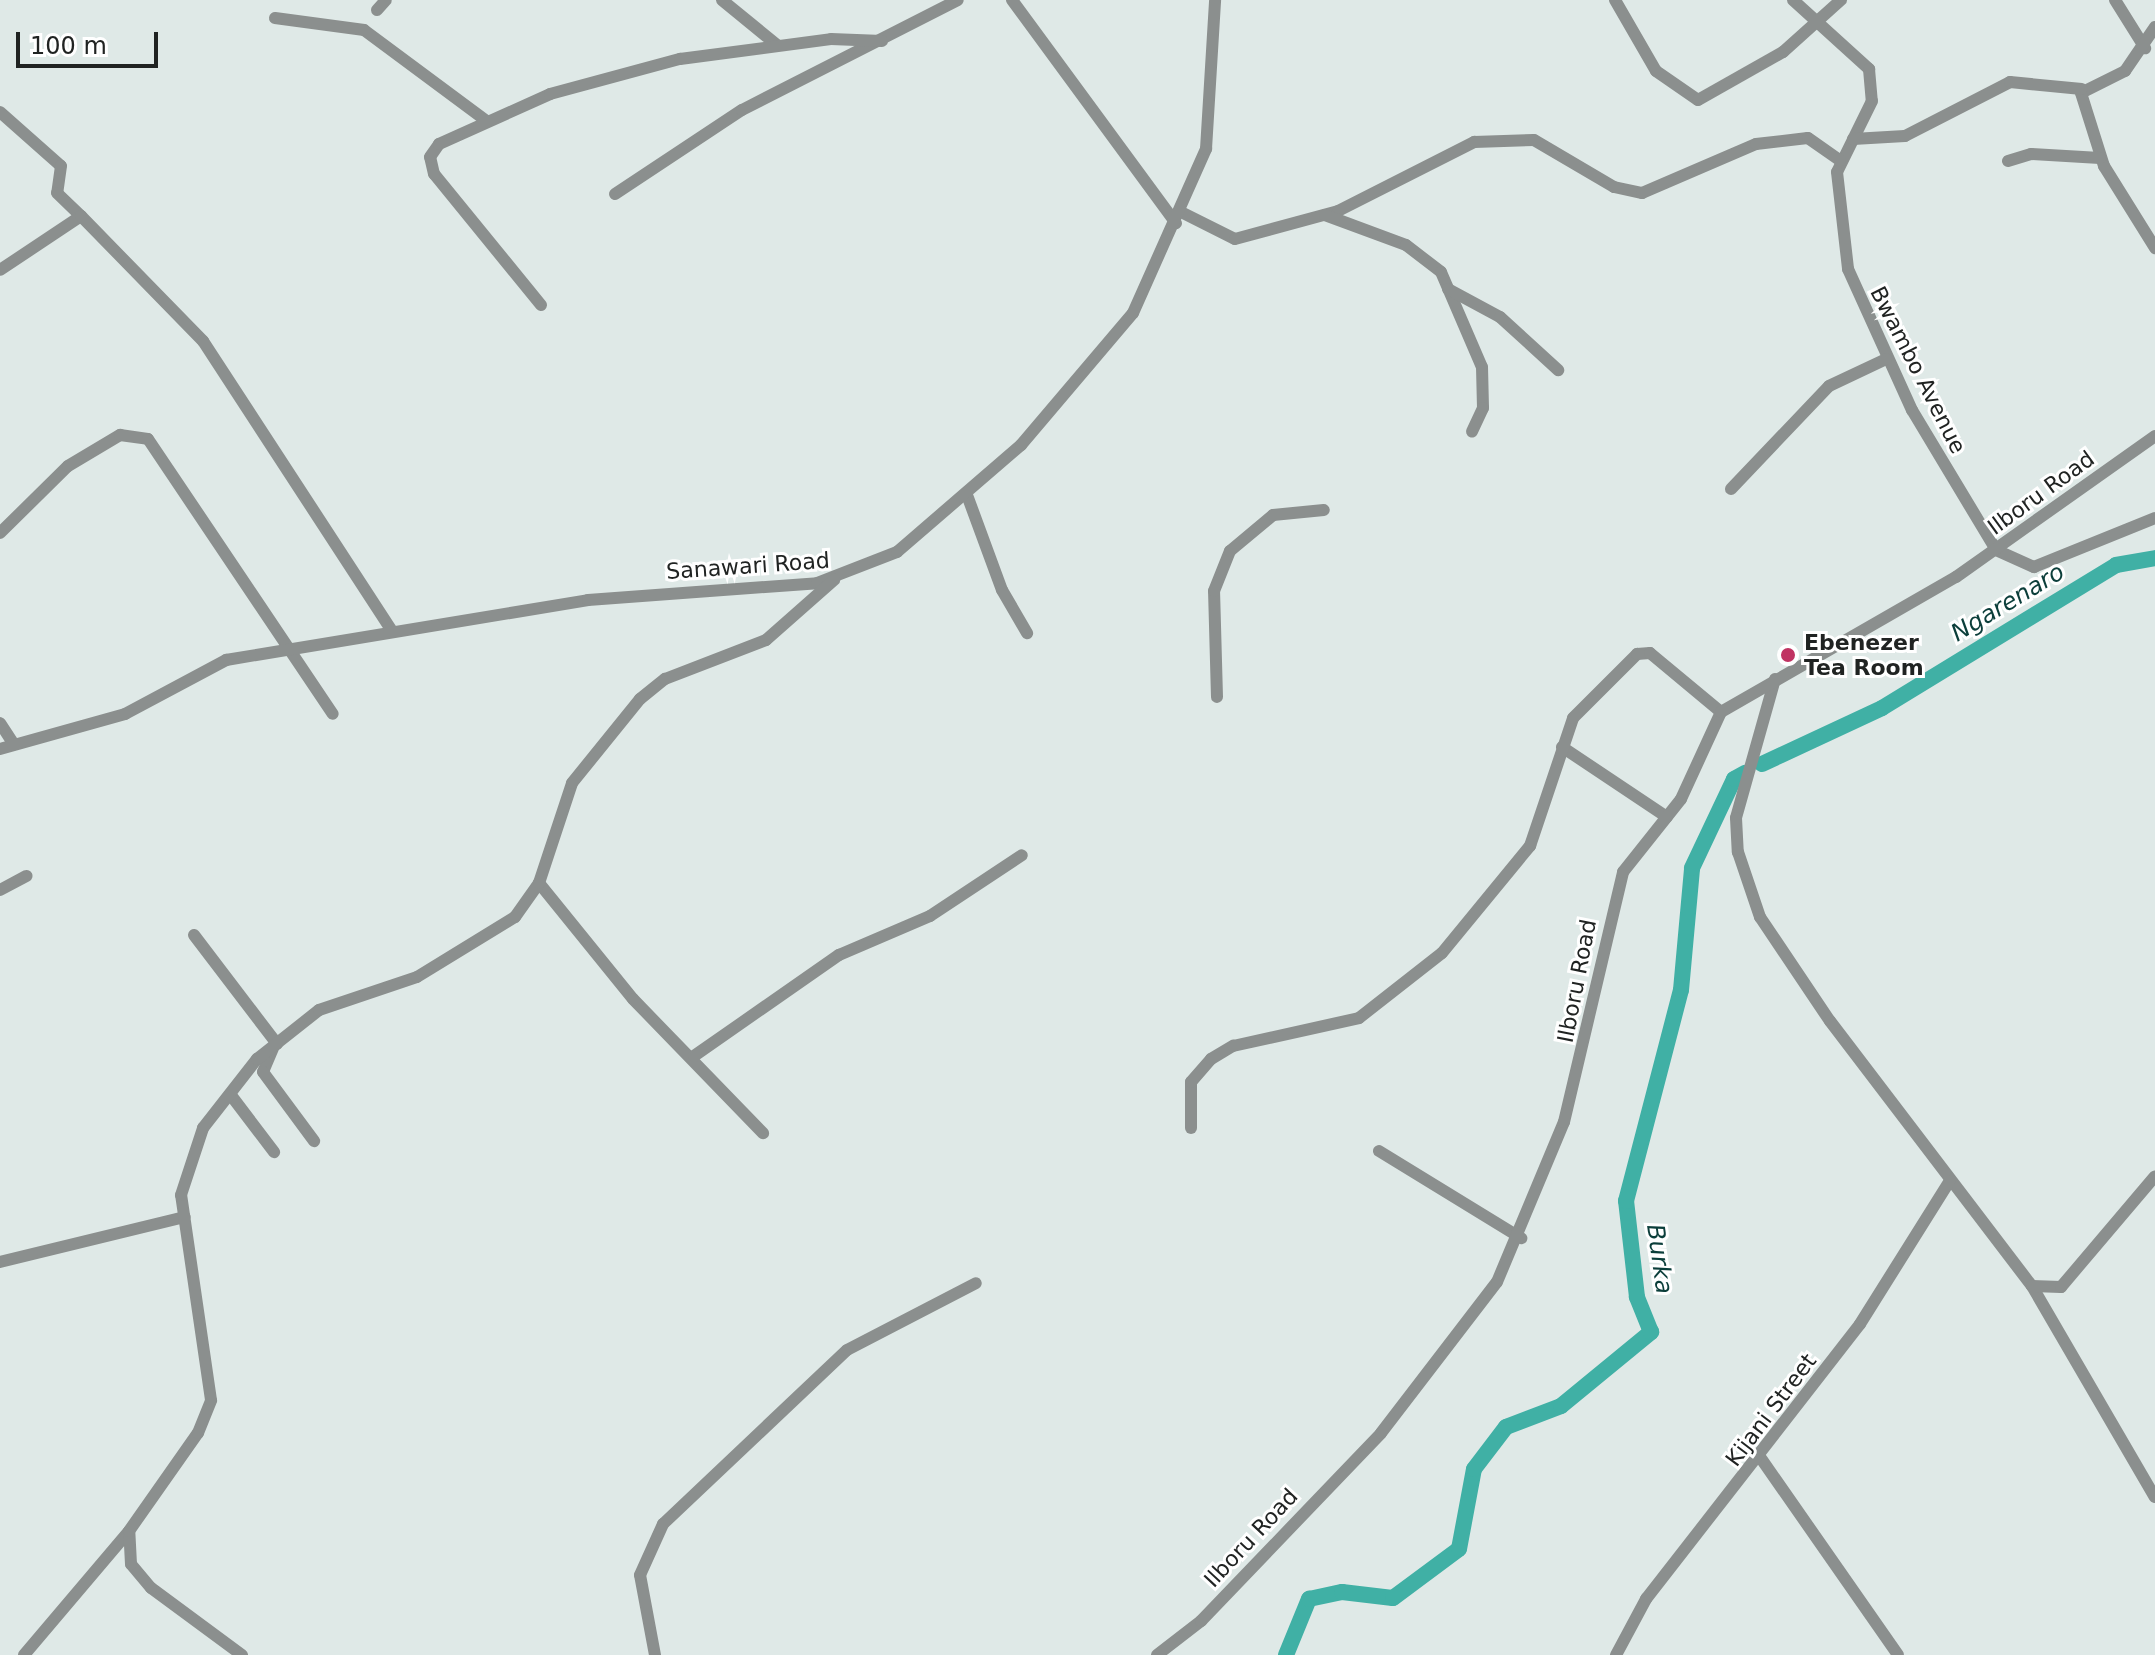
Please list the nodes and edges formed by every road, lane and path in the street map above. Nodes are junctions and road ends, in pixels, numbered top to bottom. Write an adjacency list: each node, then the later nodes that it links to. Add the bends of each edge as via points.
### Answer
1 (386, 0): 10 (street)
2 (722, 0): 15 (street)
3 (958, 0): 14 (street)
4 (1012, 0): 27 (street)
5 (1215, 0): 27 (street, Sanawari Road, via 1209,135)
6 (1615, 0): 12 (street, via 1650,63 1694,100 1783,52)
7 (1793, 0): 12 (street)
8 (1841, 0): 12 (street)
9 (2115, 0): 16 (street)
10 (377, 10)
11 (275, 18): 19 (street, via 364,30)
12 (1819, 19): 20 (street, via 1869,69 1872,101)
13 (2155, 27): 16 (street)
14 (882, 41): 15 (street); 24 (street, via 742,110)
15 (777, 45): 19 (street, via 606,78)
16 (2145, 48): 17 (street, via 2119,75)
17 (2082, 89): 20 (street, via 2010,82 1905,136); 21 (street)
18 (0, 112): 26 (street, via 61,166 57,193)
19 (485, 120): 31 (street, via 439,144 430,164)
20 (1853, 139): 22 (street)
21 (2100, 158): 23 (street, via 2031,154); 28 (street)
22 (1840, 160): 25 (street, via 1808,138 1756,144 1642,193 1614,187 1534,140 1474,142); 32 (street, Bwambo Avenue, via 1840,235 1859,303)
23 (2008, 161)
24 (615, 194)
25 (1322, 214): 27 (street, via 1230,240); 30 (street, via 1406,245 1441,272)
26 (81, 216): 29 (street); 43 (street, via 203,341)
27 (1179, 218): 37 (street, Sanawari Road, via 1110,348)
28 (2155, 248)
29 (0, 270)
30 (1448, 289): 33 (street, via 1500,317); 34 (street, via 1482,367 1483,408)
31 (541, 305)
32 (1886, 359): 36 (street, via 1829,386); 41 (street, Bwambo Avenue)
33 (1558, 370)
34 (1472, 432)
35 (2155, 436): 41 (street, Ilboru Road)
36 (1731, 489)
37 (967, 495): 42 (street, Sanawari Road, via 905,547); 44 (street, via 1002,590)
38 (1324, 510): 47 (street, via 1273,515 1230,551 1214,591)
39 (2155, 518): 41 (street, via 2034,567)
40 (0, 533): 45 (street, via 68,466 120,435 140,435)
41 (1996, 550): 46 (street, Ilboru Road, via 1855,640)
42 (834, 580): 43 (street, Sanawari Road, via 707,587); 57 (street, via 766,640 665,679 640,699 572,783)
43 (391, 629): 45 (street, Sanawari Road)
44 (1027, 633)
45 (292, 647): 49 (street); 51 (street, Sanawari Road, via 226,660 125,714)
46 (1775, 679): 48 (street, Ilboru Road); 69 (street, via 1736,818 1744,877 1769,933)
47 (1217, 697)
48 (1721, 712): 52 (street, via 1646,651 1573,718); 54 (street, Ilboru Road)
49 (333, 714)
50 (0, 723): 51 (street)
51 (13, 743): 53 (street, Sanawari Road)
52 (1562, 747): 54 (street); 63 (street, via 1530,846 1442,953 1359,1018 1233,1046 1211,1059 1191,1082)
53 (0, 749)
54 (1667, 817): 71 (street, Ilboru Road, via 1619,884 1575,1083)
55 (1022, 855): 61 (street, via 930,916 839,955)
56 (26, 876): 58 (street)
57 (539, 883): 60 (street, via 515,917 471,949 417,977 319,1010); 61 (street, via 633,999)
58 (0, 890)
59 (194, 935): 60 (street)
60 (276, 1045): 62 (street); 65 (street, via 263,1072)
61 (694, 1056): 64 (street, via 719,1092)
62 (230, 1094): 67 (street); 70 (street, via 203,1128 181,1195)
63 (1191, 1128)
64 (763, 1133)
65 (314, 1141)
66 (1379, 1151): 71 (street)
67 (274, 1152)
68 (2155, 1176): 74 (street, via 2061,1287)
69 (1949, 1182): 74 (street); 75 (street, Kijani Street, via 1860,1324)
70 (185, 1217): 72 (street); 77 (street, via 211,1400 198,1433)
71 (1521, 1238): 81 (street, Ilboru Road, via 1487,1299 1413,1398 1211,1610)
72 (0, 1262)
73 (976, 1283): 80 (street, via 847,1350 663,1524 640,1575)
74 (2032, 1286): 76 (street)
75 (1760, 1457): 82 (street, Kijani Street, via 1646,1599); 83 (street)
76 (2155, 1497)
77 (129, 1531): 78 (street); 79 (street, via 131,1564 151,1588)
78 (24, 1655)
79 (242, 1655)
80 (655, 1655)
81 (1157, 1655)
82 (1616, 1655)
83 (1898, 1655)

